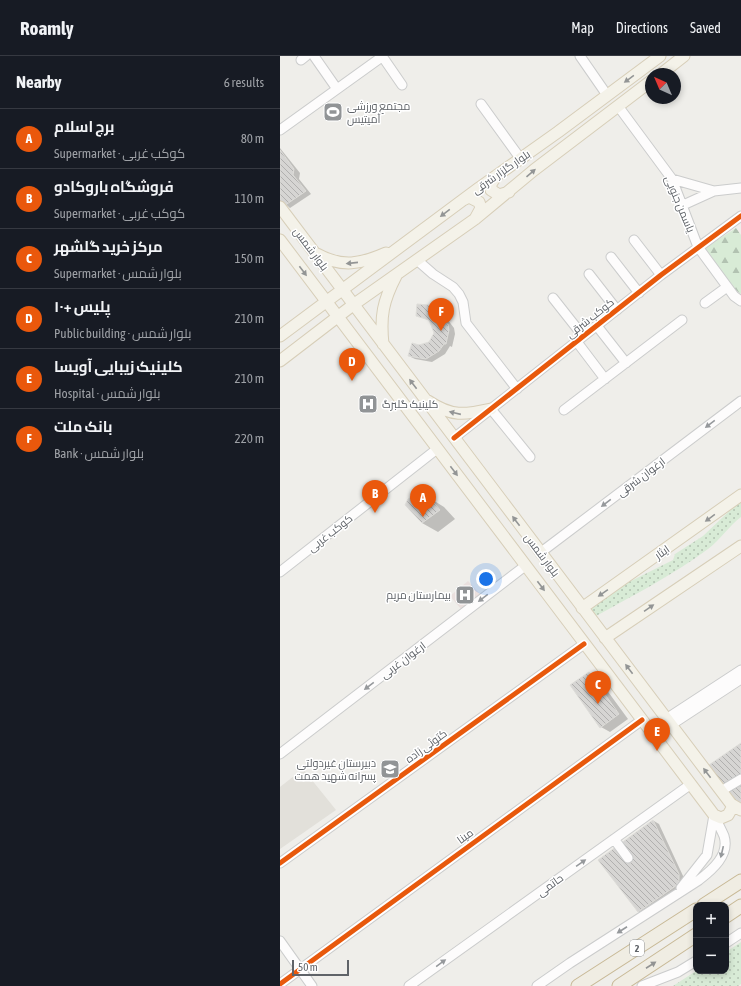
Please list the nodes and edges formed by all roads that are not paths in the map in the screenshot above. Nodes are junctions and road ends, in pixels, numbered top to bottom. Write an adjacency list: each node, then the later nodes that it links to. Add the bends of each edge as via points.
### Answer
1 (314, 56): 9 (street)
2 (382, 56): 7 (street); 9 (street)
3 (580, 56): 10 (street)
4 (660, 56): 10 (main road, بلوار گلزار شرقی, one-way to 10)
5 (684, 56): 6 (main road)
6 (669, 68)
7 (402, 85)
8 (645, 86): 12 (main road, بلوار گلزار شرقی)
9 (337, 89): 13 (street)
10 (607, 95): 14 (main road, بلوار گلزار شرقی)
11 (482, 104): 14 (street)
12 (618, 106): 16 (street, یاسمن جنوبی); 17 (main road, بلوار گلزار شرقی, one-way to 12)
13 (280, 130)
14 (520, 158): 15 (main road, بلوار گلزار شرقی)
15 (500, 172): 17 (main road, via 491,184 494,193 502,194); 20 (main road, بلوار گلزار شرقی)
16 (672, 179): 19 (street); 21 (street, یاسمن جنوبی)
17 (514, 188): 23 (main road, بلوار گلزار شرقی)
18 (741, 188): 19 (street)
19 (714, 191): 21 (street)
20 (462, 200): 23 (main road, via 474,198 479,202 481,208); 27 (main road, بلوار گلزار شرقی, one-way to 27)
21 (681, 206): 28 (street, یاسمن جنوبی)
22 (280, 207): 29 (main road, بلوار شمس)
23 (475, 219): 31 (main road, بلوار گلزار شرقی)
24 (739, 221): 28 (street, کوکب شرقی)
25 (280, 240): 40 (main road, بلوار شمس, one-way to 40)
26 (634, 240): 34 (street)
27 (402, 246): 29 (main road, one-way to 29, via 352,263 330,262); 36 (main road, بلوار گلزار شرقی)
28 (698, 247): 34 (street, کوکب شرقی); 35 (street, یاسمن جنوبی)
29 (314, 252): 36 (main road, بلوار شمس)
30 (611, 256): 37 (street)
31 (417, 260): 32 (main road, بلوار گلزار شرقی); 53 (street, via 453,287 463,302 466,323)
32 (397, 274): 42 (main road, بلوار گلزار شرقی); 49 (main road, via 382,308)
33 (589, 274): 43 (street)
34 (661, 275): 37 (street, کوکب شرقی)
35 (727, 287): 39 (street, یاسمن جنوبی); 41 (street)
36 (342, 290): 40 (main road, بلوار گلزار شرقی); 42 (main road, بلوار شمس)
37 (639, 293): 43 (street, کوکب شرقی)
38 (553, 298): 48 (street)
39 (741, 301)
40 (327, 303): 44 (main road, بلوار شمس); 47 (main road, بلوار گلزار شرقی)
41 (704, 303)
42 (353, 305): 44 (main road, بلوار گلزار شرقی); 49 (main road, بلوار شمس)
43 (617, 310): 46 (street, کوکب شرقی)
44 (338, 317): 50 (main road, بلوار گلزار شرقی); 59 (main road, بلوار شمس)
45 (682, 320): 51 (street)
46 (597, 326): 48 (street, کوکب شرقی); 51 (street)
47 (280, 336)
48 (580, 339): 52 (street); 53 (street, کوکب شرقی)
49 (383, 344): 54 (main road, بلوار شمس, one-way to 49)
50 (280, 361)
51 (626, 363): 52 (street)
52 (605, 378): 57 (street)
53 (517, 389): 56 (street, کوکب شرقی)
54 (422, 397): 56 (main road, one-way to 54, via 459,415 448,412); 58 (main road, بلوار شمس)
55 (741, 401): 63 (street, ارغوان شرقی, one-way to 63)
56 (491, 409): 58 (street, کوکب شرقی); 60 (street)
57 (564, 410)
58 (454, 438): 63 (main road, بلوار شمس, one-way to 58)
59 (437, 449): 64 (main road, بلوار شمس, one-way to 64); 65 (street, کوکب غربی)
60 (530, 457)
61 (741, 495): 66 (main road, ایثار, one-way to 66)
62 (741, 546): 67 (main road, one-way to 62)
63 (540, 553): 66 (main road, بلوار شمس)
64 (525, 566): 68 (main road, بلوار شمس, one-way to 68); 74 (street, ارغوان غربی, one-way to 74)
65 (280, 572)
66 (582, 608): 67 (main road, بلوار شمس)
67 (605, 638): 73 (main road, بلوار شمس, one-way to 67)
68 (584, 644): 72 (main road, بلوار شمس); 83 (street, کتوئی زاده)
69 (741, 670): 71 (street)
70 (741, 679): 71 (street)
71 (680, 715): 73 (street)
72 (642, 720): 76 (main road, بلوار شمس); 95 (street, مینا)
73 (669, 722): 77 (main road, بلوار شمس, one-way to 73)
74 (280, 754)
75 (741, 779): 77 (street)
76 (691, 784): 80 (main road, بلوار شمس); 81 (street, حاتمی)
77 (721, 791): 78 (main road, بلوار شمس)
78 (731, 804): 79 (main road); 80 (main road, via 732,808 728,815 721,818)
79 (741, 810)
80 (714, 815): 85 (street, via 707,855); 85 (street, one-way to 85, via 724,837 720,859 709,873)
81 (614, 839): 82 (street); 98 (street, حاتمی, one-way to 81)
82 (628, 858)
83 (280, 863)
84 (741, 881): 86 (highway)
85 (673, 896): 99 (street, one-way to 99)
86 (709, 902)
87 (741, 906): 89 (highway)
88 (693, 912): 100 (highway, 2)
89 (729, 914)
90 (741, 933): 92 (street)
91 (693, 938): 101 (highway, 2, one-way to 91)
92 (729, 940)
93 (280, 941): 95 (street)
94 (693, 963): 102 (street, via 678,972)
95 (300, 969): 96 (street, مینا); 97 (street)
96 (280, 984)
97 (312, 986)
98 (409, 986)
99 (538, 986)
100 (578, 986)
101 (619, 986)
102 (642, 986)

